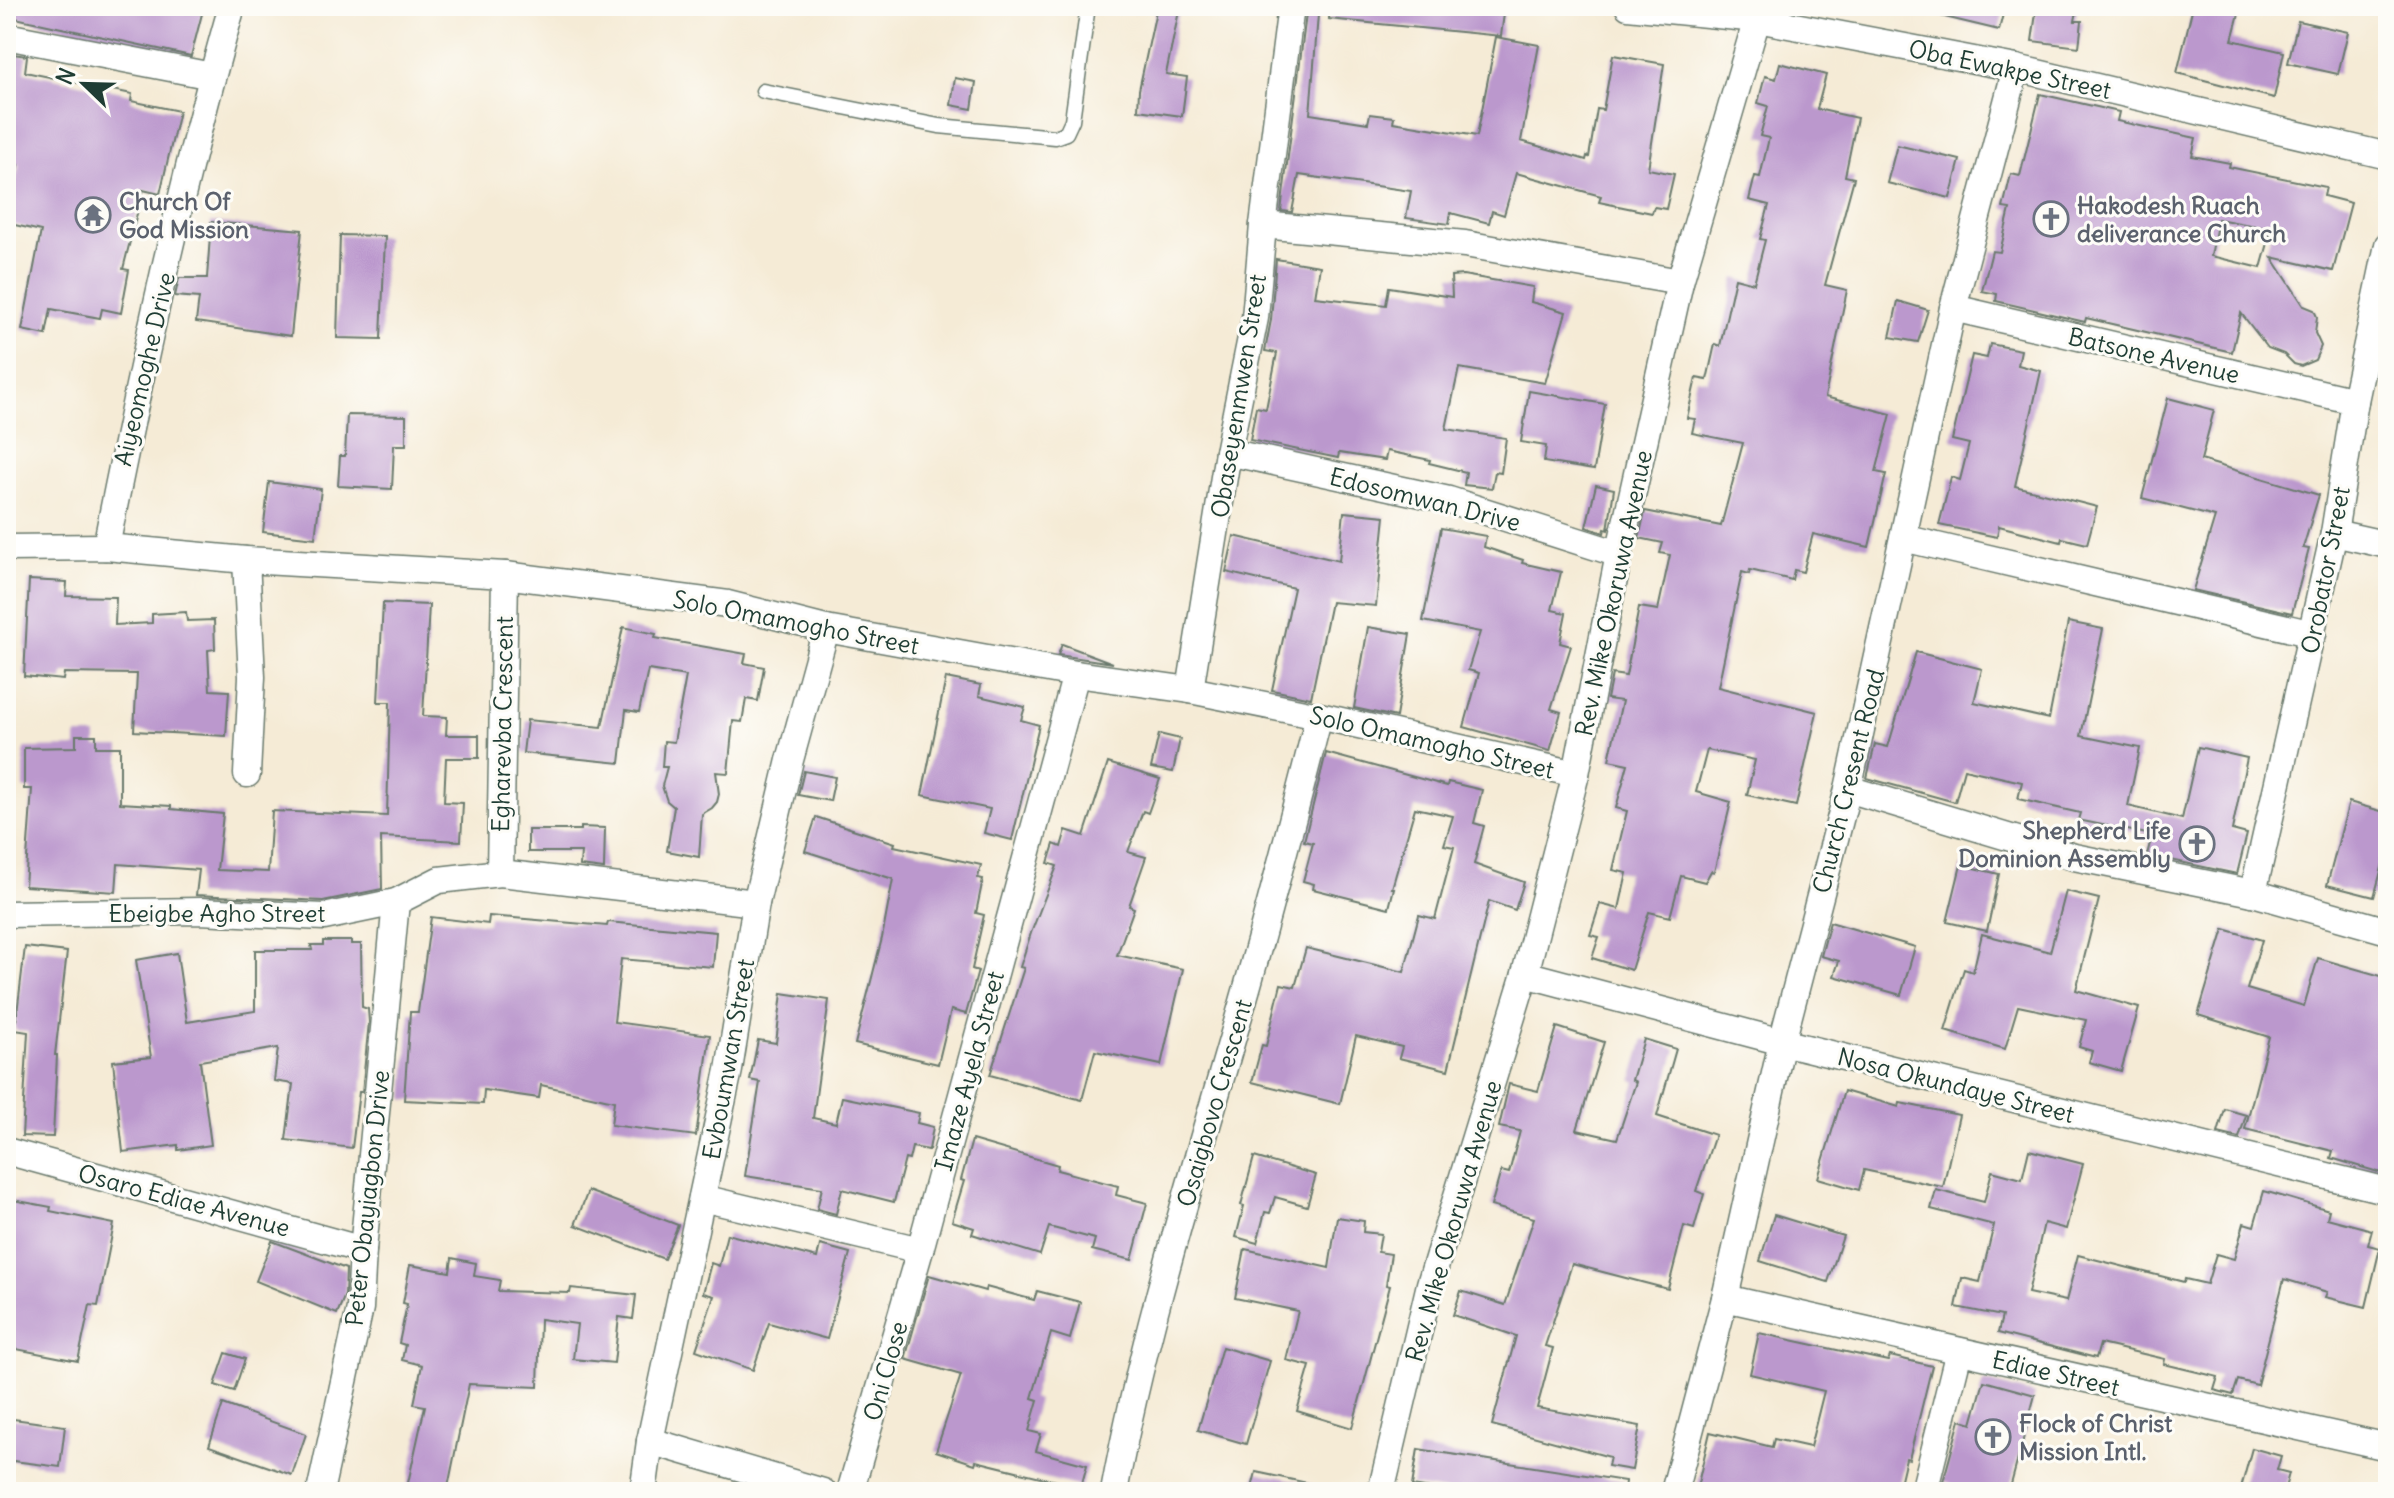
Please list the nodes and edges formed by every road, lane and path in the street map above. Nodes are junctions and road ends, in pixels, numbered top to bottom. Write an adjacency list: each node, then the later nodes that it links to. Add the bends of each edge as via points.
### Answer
1 (232, 6): 8 (street, Aiyeomoghe Drive)
2 (1088, 6): 9 (lane, via 1072,120 1066,133 1055,137 939,126)
3 (1291, 6): 11 (street, Obaseyenmwen Street)
4 (1628, 6): 5 (street, Oba Ewakpe Street)
5 (1757, 19): 7 (street, Oba Ewakpe Street); 13 (street, Rev. Mike Okoruwa Avenue)
6 (6, 36): 8 (street)
7 (2016, 68): 10 (street, Oba Ewakpe Street); 14 (street, Church Cresent Road)
8 (212, 76): 20 (street, Aiyeomoghe Drive, via 138,385)
9 (763, 91)
10 (2388, 156)
11 (1263, 225): 13 (street, via 1465,244); 16 (street, Obaseyenmwen Street, via 1255,318)
12 (2388, 245): 15 (street, Orobator Street)
13 (1680, 282): 22 (street, Rev. Mike Okoruwa Avenue)
14 (1953, 308): 15 (street, Batsone Avenue); 18 (street, Church Cresent Road)
15 (2355, 401): 17 (street, Orobator Street)
16 (1228, 452): 22 (street, Edosomwan Drive, via 1449,500); 28 (street, Obaseyenmwen Street)
17 (2334, 533): 19 (street); 26 (street, Orobator Street)
18 (1903, 538): 26 (street); 32 (street, Church Cresent Road)
19 (2388, 545)
20 (106, 547): 21 (street, Solo Omamogho Street); 23 (street, Solo Omamogho Street)
21 (6, 548)
22 (1619, 554): 31 (street, Rev. Mike Okoruwa Avenue)
23 (246, 560): 24 (street, Solo Omamogho Street); 30 (street, via 252,677)
24 (505, 575): 25 (street, Solo Omamogho Street, via 728,604); 33 (street, Egharevba Crescent)
25 (826, 629): 27 (street, Solo Omamogho Street); 36 (street, Evboumwan Street)
26 (2313, 634): 34 (street, Orobator Street)
27 (1076, 674): 28 (street, Solo Omamogho Street); 45 (street, Imaze Ayela Street)
28 (1190, 690): 29 (street, Solo Omamogho Street)
29 (1319, 716): 31 (street, Solo Omamogho Street); 54 (street, Osaigbovo Crescent, via 1131,1401)
30 (247, 774)
31 (1576, 774): 39 (street, Rev. Mike Okoruwa Avenue)
32 (1848, 789): 34 (street, via 2074,857); 40 (street, Church Cresent Road)
33 (500, 873): 35 (street, Ebeigbe Agho Street, via 439,880); 36 (street, Ebeigbe Agho Street)
34 (2253, 893): 38 (street)
35 (396, 902): 37 (street, Ebeigbe Agho Street, via 324,917 200,911); 44 (street, Peter Obayiagbon Drive)
36 (756, 903): 43 (street, Evboumwan Street)
37 (6, 914)
38 (2388, 931)
39 (1525, 974): 40 (street, Nosa Okundaye Street); 55 (street, Rev. Mike Okoruwa Avenue, via 1430,1284)
40 (1782, 1042): 42 (street, Nosa Okundaye Street); 46 (street, Church Cresent Road)
41 (6, 1151): 44 (street, Osaro Ediae Avenue)
42 (2388, 1191)
43 (702, 1198): 45 (street); 48 (street, Evboumwan Street)
44 (363, 1250): 50 (street, Peter Obayiagbon Drive, via 360,1308)
45 (920, 1250): 53 (street, Oni Close)
46 (1725, 1298): 47 (street, Ediae Street); 56 (street, Church Cresent Road)
47 (1959, 1351): 49 (street, Ediae Street); 57 (street)
48 (650, 1441): 51 (street, Evboumwan Street); 52 (street)
49 (2388, 1447)
50 (320, 1492)
51 (643, 1492)
52 (823, 1492)
53 (850, 1492)
54 (1114, 1492)
55 (1381, 1492)
56 (1674, 1492)
57 (1924, 1492)

